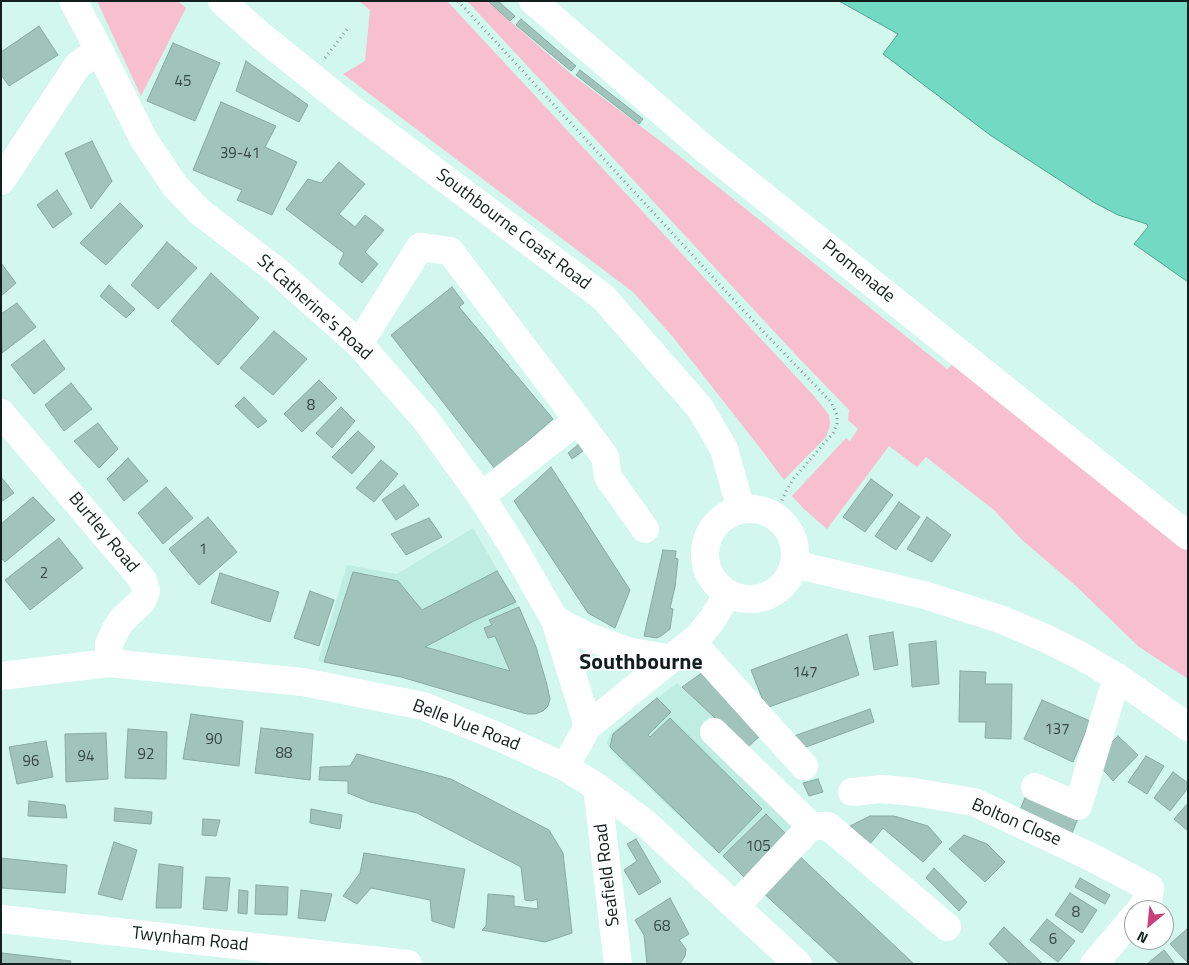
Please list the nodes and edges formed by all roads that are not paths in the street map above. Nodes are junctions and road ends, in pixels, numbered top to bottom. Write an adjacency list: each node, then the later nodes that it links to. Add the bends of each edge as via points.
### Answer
1 (73, 1): 4 (street, St Catherine's Road)
2 (222, 1): 10 (street, Southbourne Coast Road, via 312,77 603,297 700,408 724,449)
3 (533, 1): 12 (street, Promenade, via 706,150)
4 (99, 50): 5 (street, via 78,65); 6 (street, St Catherine's Road, via 144,140 176,186 200,212 277,271)
5 (1, 181)
6 (359, 344): 8 (street, via 420,248 450,251); 9 (street, St Catherine's Road, via 426,420)
7 (1, 413): 18 (street, Burtley Road, via 142,580 146,591 142,601 114,631)
8 (578, 420): 9 (street); 11 (street, via 605,457 608,477)
9 (481, 496): 15 (street, St Catherine's Road)
10 (741, 510): 13 (street, via 764,511 785,525 792,537); 14 (street, via 726,516 707,540 708,571)
11 (645, 529)
12 (1188, 536)
13 (794, 564): 14 (street, via 789,577 769,595 749,599); 20 (street, via 924,595 1000,619 1046,638)
14 (728, 594): 16 (street, via 712,620)
15 (555, 620): 17 (street, via 627,651); 21 (street, St Catherine's Road)
16 (692, 642): 17 (street); 24 (street)
17 (672, 659): 21 (street)
18 (109, 662): 19 (street, Belle Vue Road); 25 (street, Belle Vue Road, via 303,682 423,706)
19 (3, 673)
20 (1117, 677): 22 (street); 27 (street, via 1078,806)
21 (588, 726): 25 (street)
22 (1188, 727)
23 (714, 732): 29 (street)
24 (804, 766)
25 (565, 767): 26 (street, Belle Vue Road)
26 (597, 787): 31 (street, Belle Vue Road, via 645,823); 36 (street, Seafield Road)
27 (1035, 787)
28 (852, 792): 30 (street, Bolton Close, via 882,789 974,802 1150,888)
29 (811, 826): 31 (street); 33 (street, via 828,826)
30 (1147, 900)
31 (736, 906): 37 (street, Belle Vue Road)
32 (1, 920): 35 (street, Twynham Road)
33 (947, 927)
34 (1124, 929): 38 (street)
35 (408, 964)
36 (618, 964)
37 (798, 964)
38 (1094, 964)

